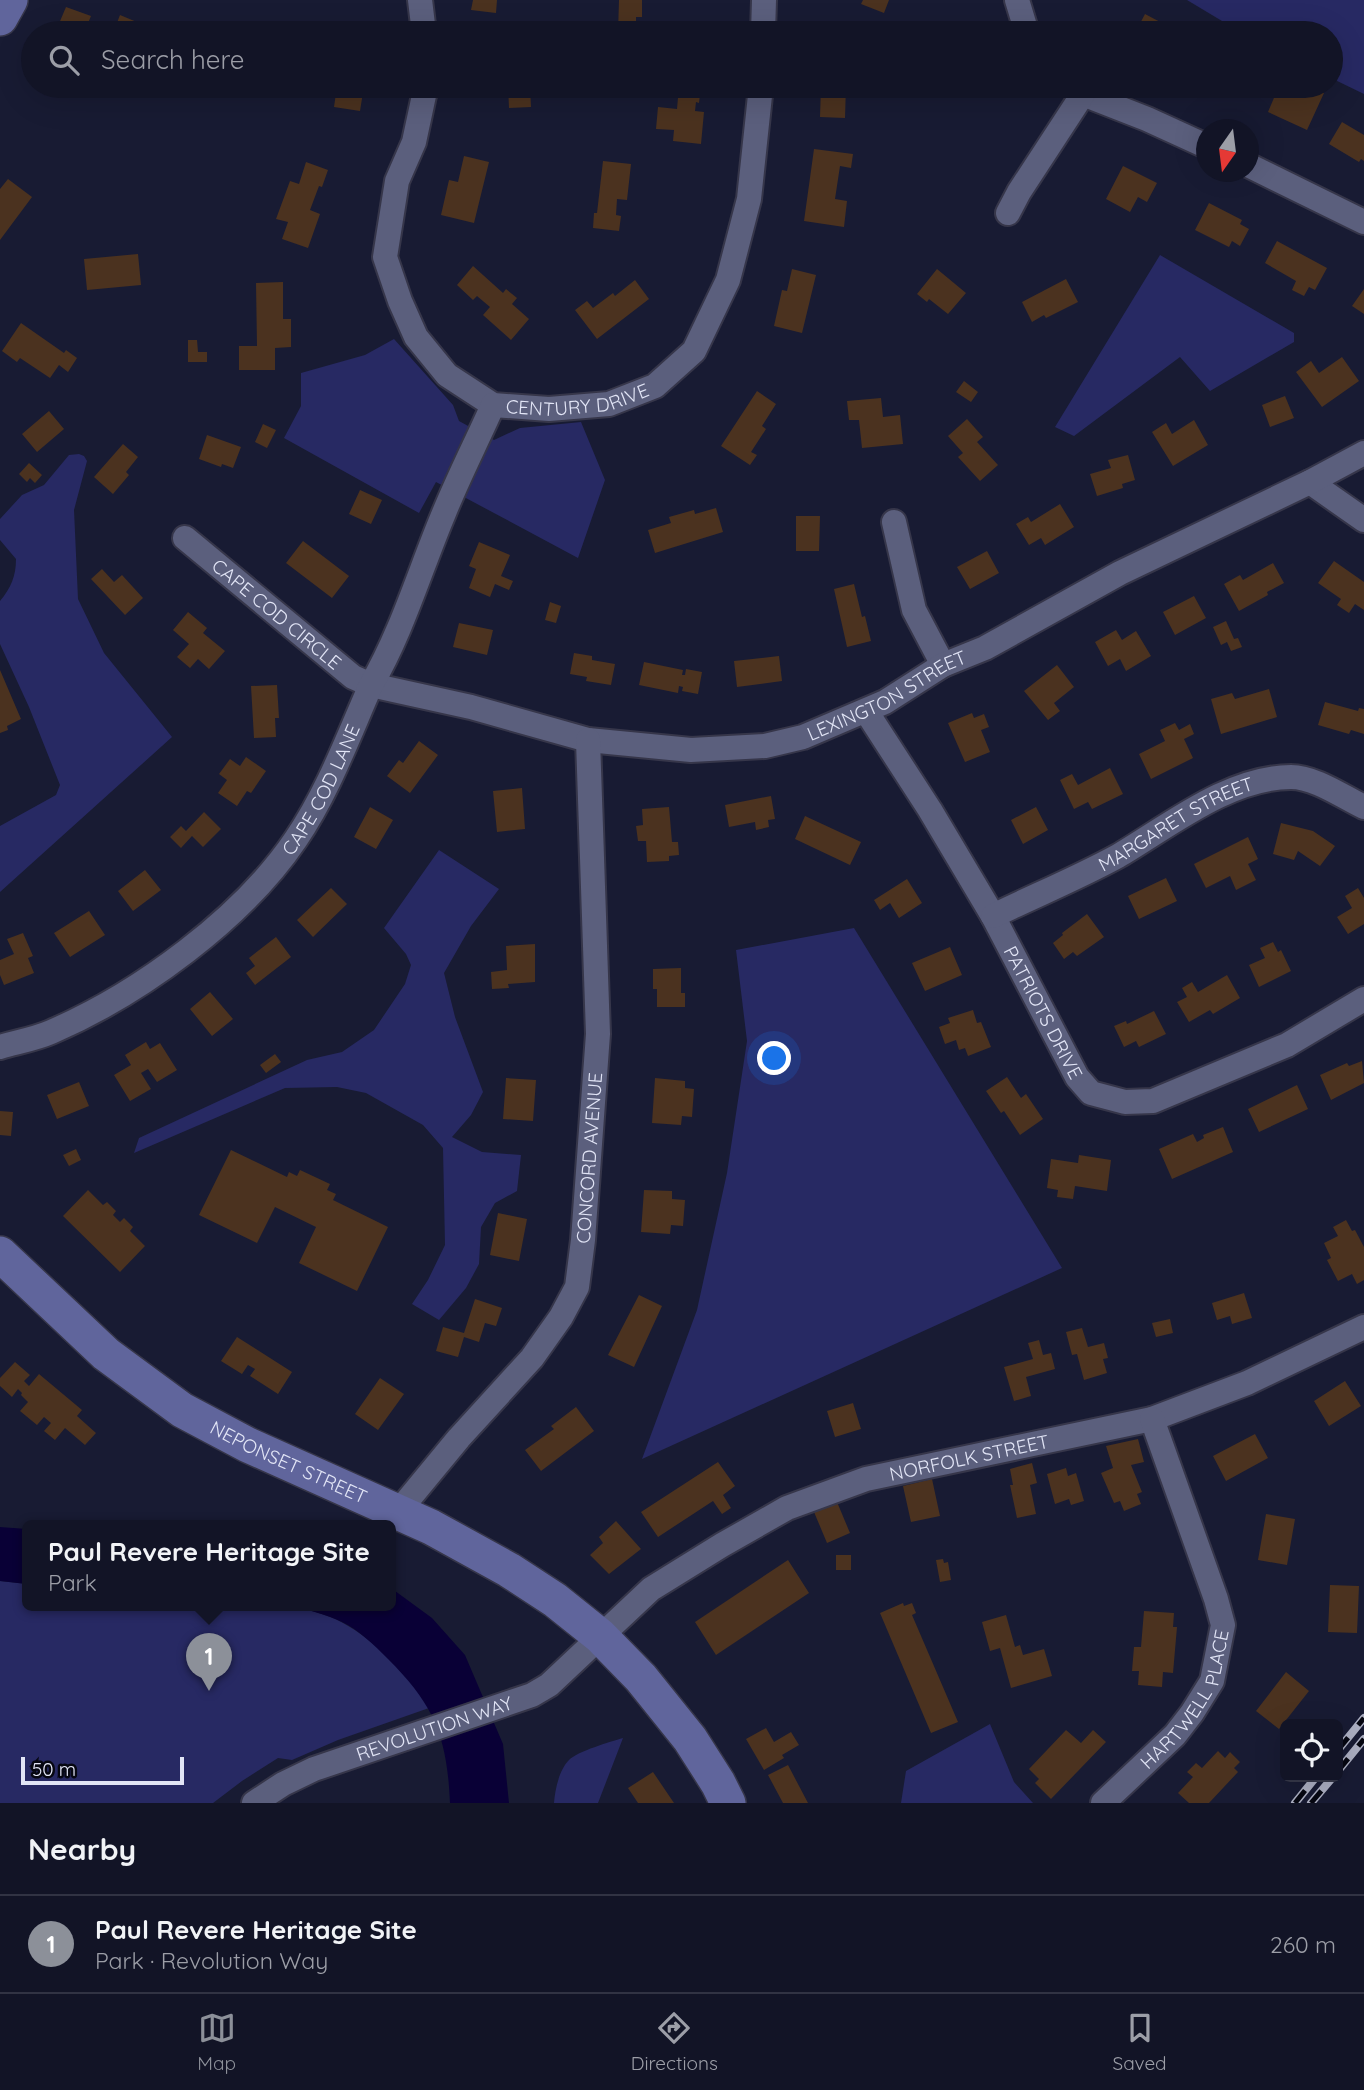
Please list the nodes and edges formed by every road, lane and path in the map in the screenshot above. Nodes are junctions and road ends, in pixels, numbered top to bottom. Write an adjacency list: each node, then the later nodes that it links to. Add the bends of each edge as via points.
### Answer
1 (10, 0): 5 (main road)
2 (420, 0): 6 (street)
3 (764, 0): 7 (street)
4 (1017, 0): 8 (street)
5 (0, 18)
6 (423, 21)
7 (763, 21)
8 (1023, 21)
9 (423, 98): 17 (street, CENTURY DRIVE, via 414,142 397,181 385,257 416,337 447,375)
10 (760, 98): 17 (street, CENTURY DRIVE, via 749,199 732,267 695,351 655,386 610,404 550,409)
11 (1073, 98): 15 (street)
12 (1097, 98): 13 (street)
13 (1196, 141)
14 (1259, 170): 16 (street)
15 (1008, 213)
16 (1364, 222)
17 (493, 405): 24 (street, CAPE COD LANE)
18 (1364, 453): 19 (street, LEXINGTON STREET)
19 (1310, 482): 20 (street); 23 (street, LEXINGTON STREET, via 1120,573 985,648)
20 (1364, 520)
21 (894, 522): 23 (street, via 914,610)
22 (185, 538): 24 (street, CAPE COD CIRCLE, via 353,677)
23 (943, 665): 25 (street, LEXINGTON STREET)
24 (370, 685): 26 (street, LEXINGTON STREET); 30 (street, CAPE COD LANE, via 325,790 296,839 259,886 219,925 130,992 50,1032)
25 (866, 712): 26 (street, LEXINGTON STREET, via 803,737 765,746 691,750); 28 (street, PATRIOTS DRIVE)
26 (588, 740): 34 (street, CONCORD AVENUE, via 598,1034 577,1287 531,1359)
27 (1364, 807): 28 (street, MARGARET STREET, via 1292,777 1264,781 1230,791 1116,856)
28 (993, 916): 29 (street, PATRIOTS DRIVE, via 1077,1077 1091,1093 1125,1102 1153,1101 1275,1050)
29 (1364, 999)
30 (0, 1047)
31 (0, 1254): 34 (main road, NEPONSET STREET, via 106,1354 181,1410)
32 (1364, 1327): 33 (street, NORFOLK STREET, via 1247,1383)
33 (1152, 1419): 35 (street, NORFOLK STREET, via 866,1479 821,1494 787,1508 651,1589); 38 (street, HARTWELL PLACE, via 1223,1625 1212,1681 1192,1713)
34 (398, 1513): 35 (main road, NEPONSET STREET, via 509,1570)
35 (600, 1636): 36 (street, REVOLUTION WAY, via 550,1685 513,1703 314,1769); 37 (main road, NEPONSET STREET, via 690,1739)
36 (254, 1803)
37 (728, 1803)
38 (1103, 1803)

